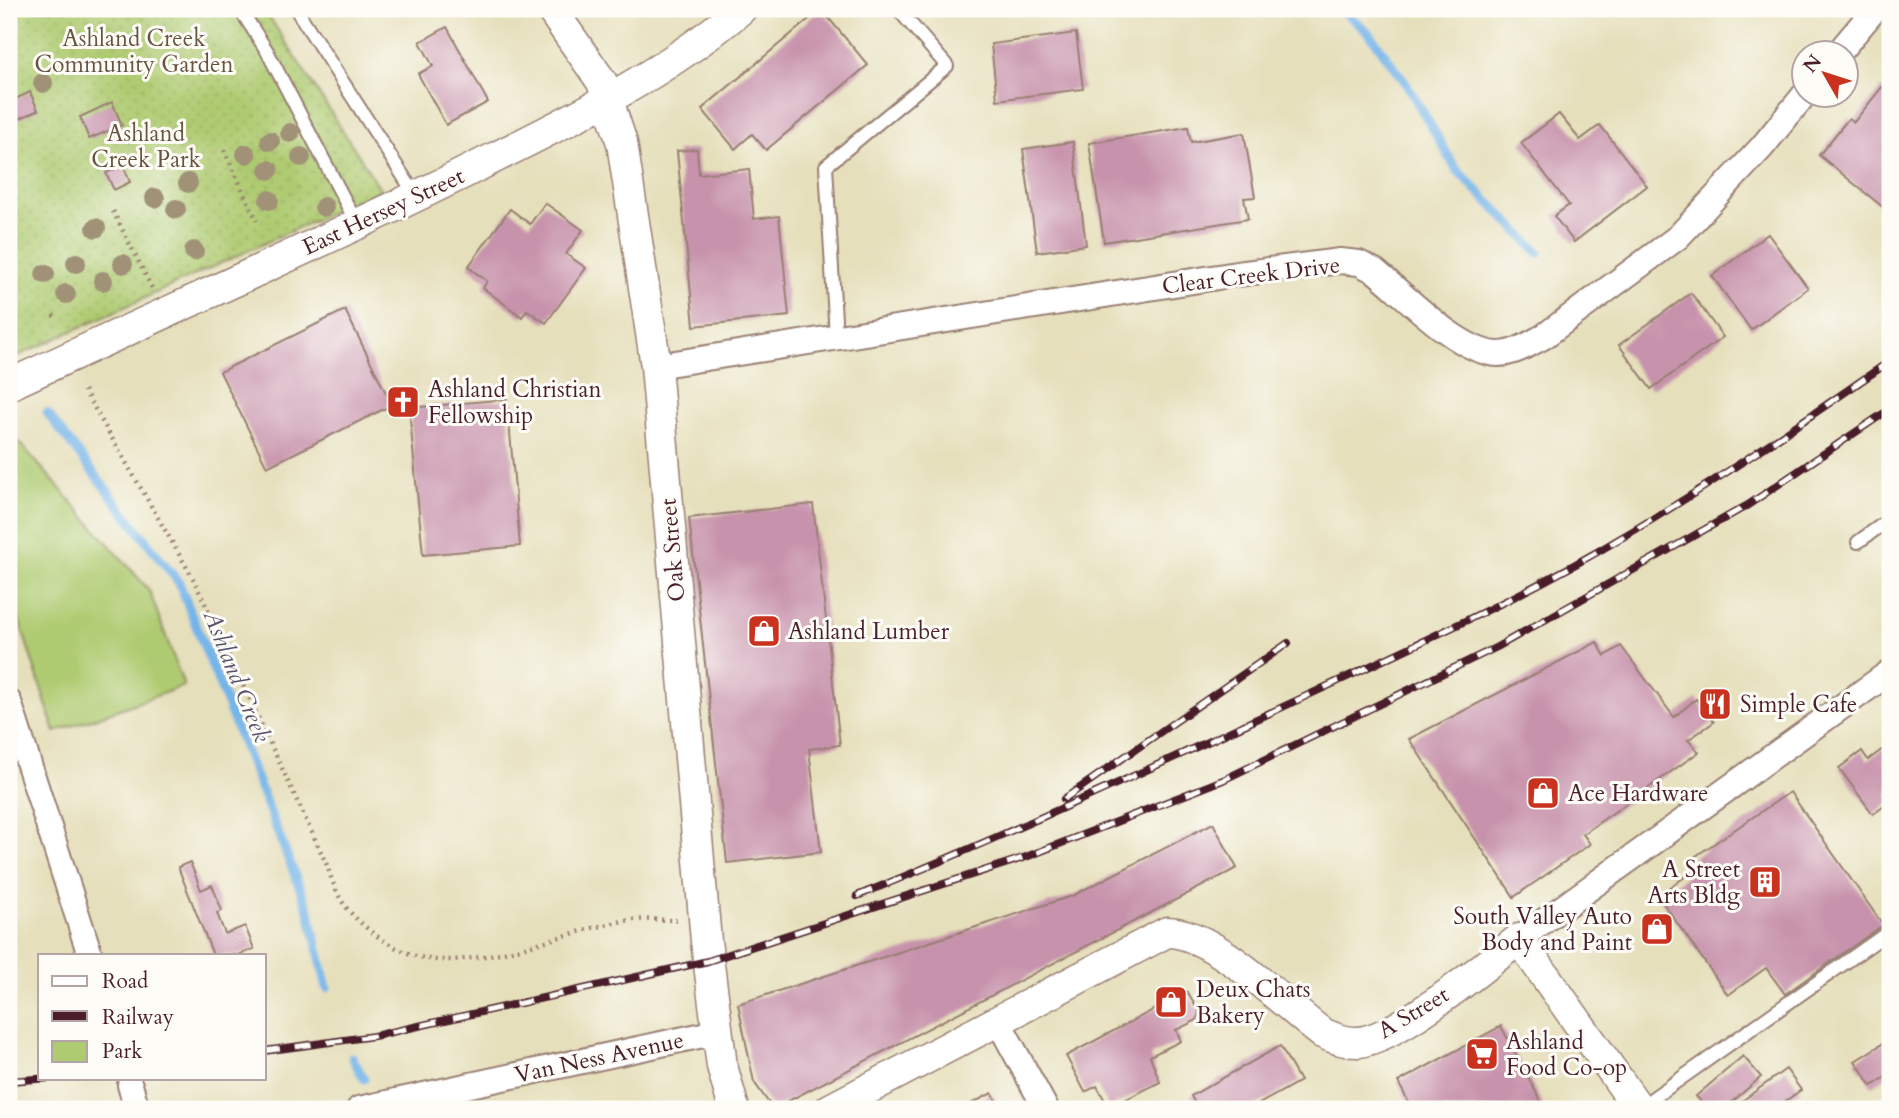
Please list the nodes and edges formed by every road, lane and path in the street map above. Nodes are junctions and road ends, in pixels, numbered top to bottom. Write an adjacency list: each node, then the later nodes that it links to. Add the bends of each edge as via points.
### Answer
1 (240, 9): 14 (lane, via 267,51)
2 (296, 9): 11 (lane)
3 (551, 9): 8 (street, Oak Street, via 586,57)
4 (741, 9): 8 (street, East Hersey Street)
5 (898, 9): 16 (lane, via 947,66 826,166)
6 (1875, 9): 7 (street)
7 (1851, 38)
8 (609, 100): 11 (street, East Hersey Street); 17 (street, Oak Street, via 622,143)
9 (1794, 108): 16 (street, Clear Creek Drive, via 1678,237 1543,337 1501,354 1465,344 1375,271 1340,261)
10 (224, 150): 13 (path)
11 (416, 197): 14 (street, East Hersey Street)
12 (113, 211): 15 (path)
13 (257, 221)
14 (357, 224): 18 (street, East Hersey Street)
15 (152, 288)
16 (836, 337): 17 (street, Clear Creek Drive)
17 (656, 366): 24 (street, Oak Street)
18 (9, 385)
19 (84, 390): 24 (path, via 194,580 327,865 337,899 357,920 410,954 440,961 622,921)
20 (1890, 519): 21 (lane)
21 (1858, 542)
22 (1890, 672): 26 (street, A Street)
23 (9, 702): 27 (street)
24 (703, 919): 29 (street, Oak Street)
25 (1890, 931): 36 (lane)
26 (1519, 939): 28 (street, A Street, via 1415,1014 1359,1042 1322,1033 1211,945 1182,932 1152,938); 36 (street)
27 (90, 954)
28 (998, 1021): 34 (street, A Street); 35 (street)
29 (717, 1032): 32 (street, Van Ness Avenue); 33 (street, Oak Street)
30 (130, 1085): 31 (street)
31 (137, 1109)
32 (359, 1109)
33 (734, 1109)
34 (830, 1109)
35 (1046, 1109)
36 (1639, 1109)

